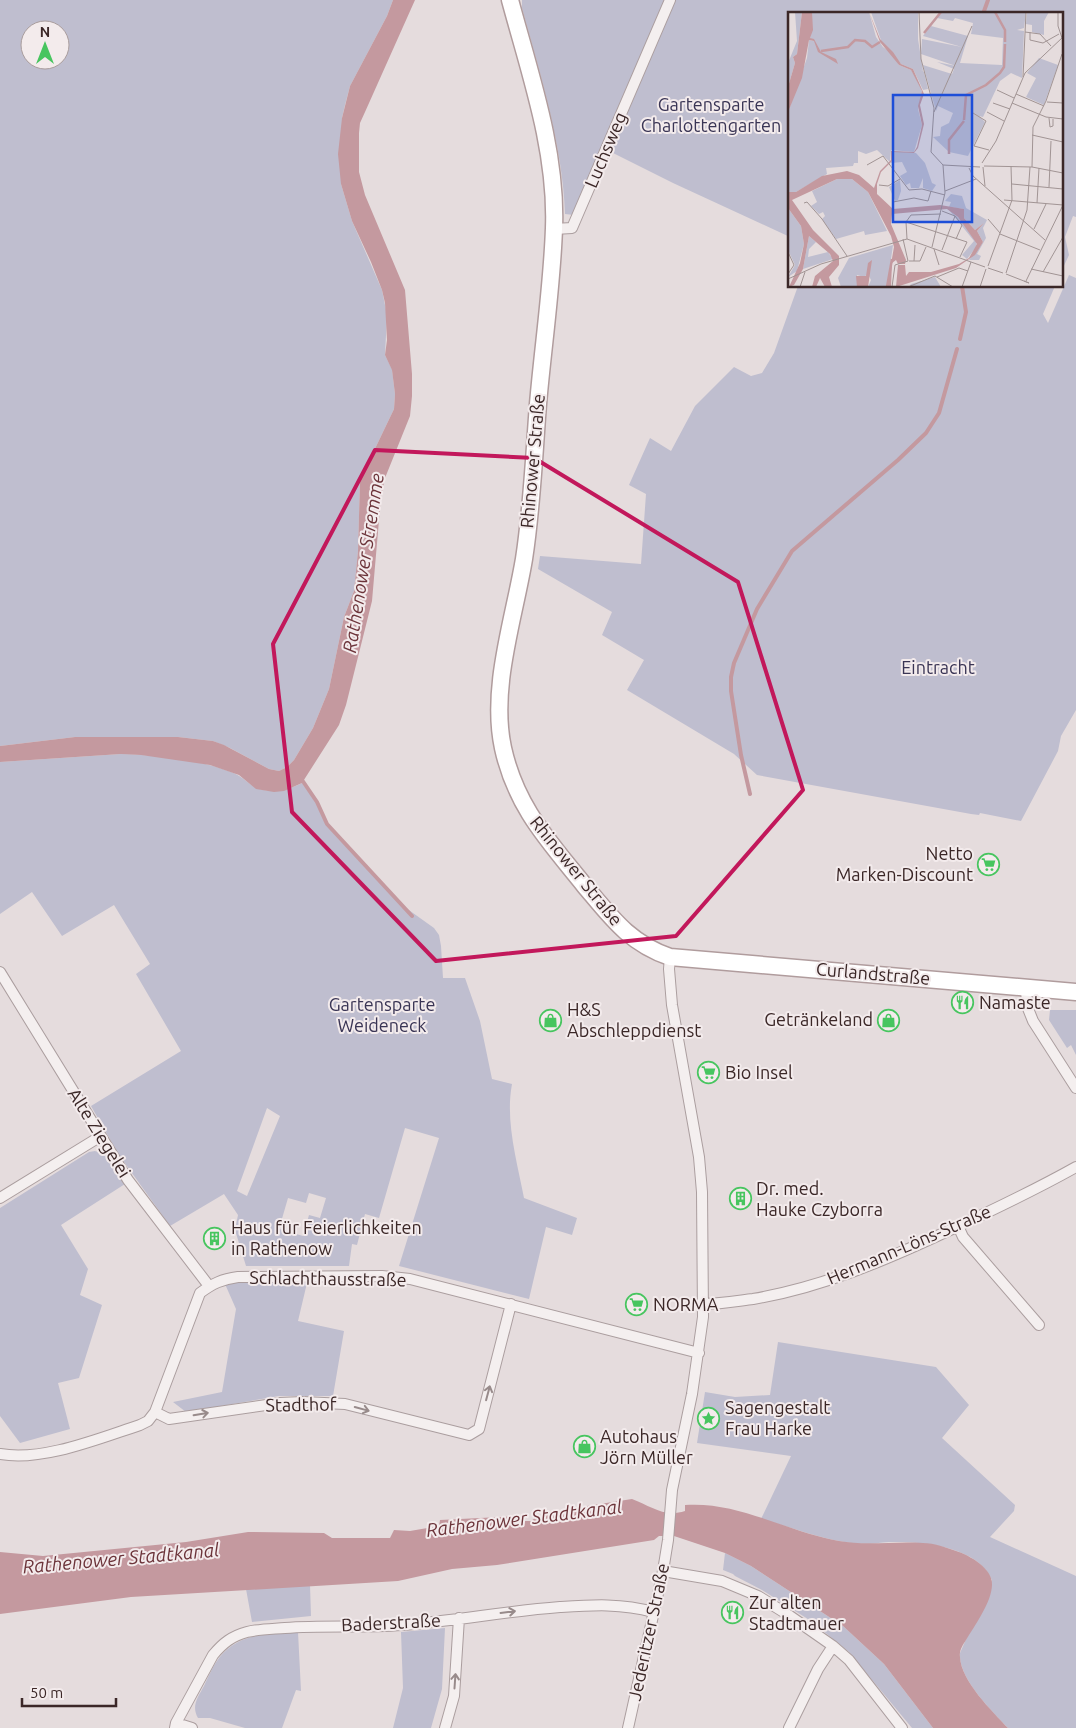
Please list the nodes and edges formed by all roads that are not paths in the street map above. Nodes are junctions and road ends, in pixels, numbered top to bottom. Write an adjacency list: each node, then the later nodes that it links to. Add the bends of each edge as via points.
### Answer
1 (510, 0): 3 (main road, Rhinower Straße, via 549,156)
2 (670, 0): 3 (street, Luchsweg, via 572,228)
3 (554, 229): 4 (main road, Rhinower Straße, via 524,557 501,682 499,723 510,776 536,825 633,939)
4 (670, 957): 6 (main road, Curlandstraße); 15 (street, via 672,1005 700,1166)
5 (0, 972): 9 (street, Alte Ziegelei)
6 (1026, 988): 7 (main road, Curlandstraße); 8 (street, via 1033,1021)
7 (1076, 992)
8 (1076, 1088)
9 (101, 1136): 11 (street); 13 (street, Alte Ziegelei, via 128,1180)
10 (1076, 1167): 12 (street, Hermann-Löns-Straße)
11 (0, 1198)
12 (958, 1226): 15 (street, Hermann-Löns-Straße, via 824,1282 763,1297); 16 (street, via 963,1237)
13 (209, 1286): 14 (street, Schlachthausstraße, via 238,1277 389,1276); 18 (street, via 196,1303)
14 (511, 1304): 17 (street, Schlachthausstraße); 18 (street, Stadthof, one-way to 14, via 169,1419 280,1403 345,1404 469,1436 479,1429)
15 (704, 1304): 17 (street)
16 (1039, 1325)
17 (699, 1353): 20 (street, Jederitzer Straße, via 669,1513)
18 (155, 1412): 19 (street, via 140,1425 70,1447 21,1456)
19 (0, 1454)
20 (663, 1572): 21 (street, Jederitzer Straße); 23 (street, via 722,1581 758,1596)
21 (653, 1612): 22 (street, Baderstraße, one-way to 21, via 603,1604); 27 (street, Jederitzer Straße)
22 (460, 1618): 24 (street, Baderstraße, via 401,1625 268,1629 237,1636 213,1655); 26 (street, one-way to 22, via 454,1696)
23 (833, 1646): 28 (street); 29 (street, via 849,1660)
24 (175, 1725): 25 (street)
25 (192, 1728)
26 (445, 1728)
27 (628, 1728)
28 (789, 1728)
29 (902, 1728)

